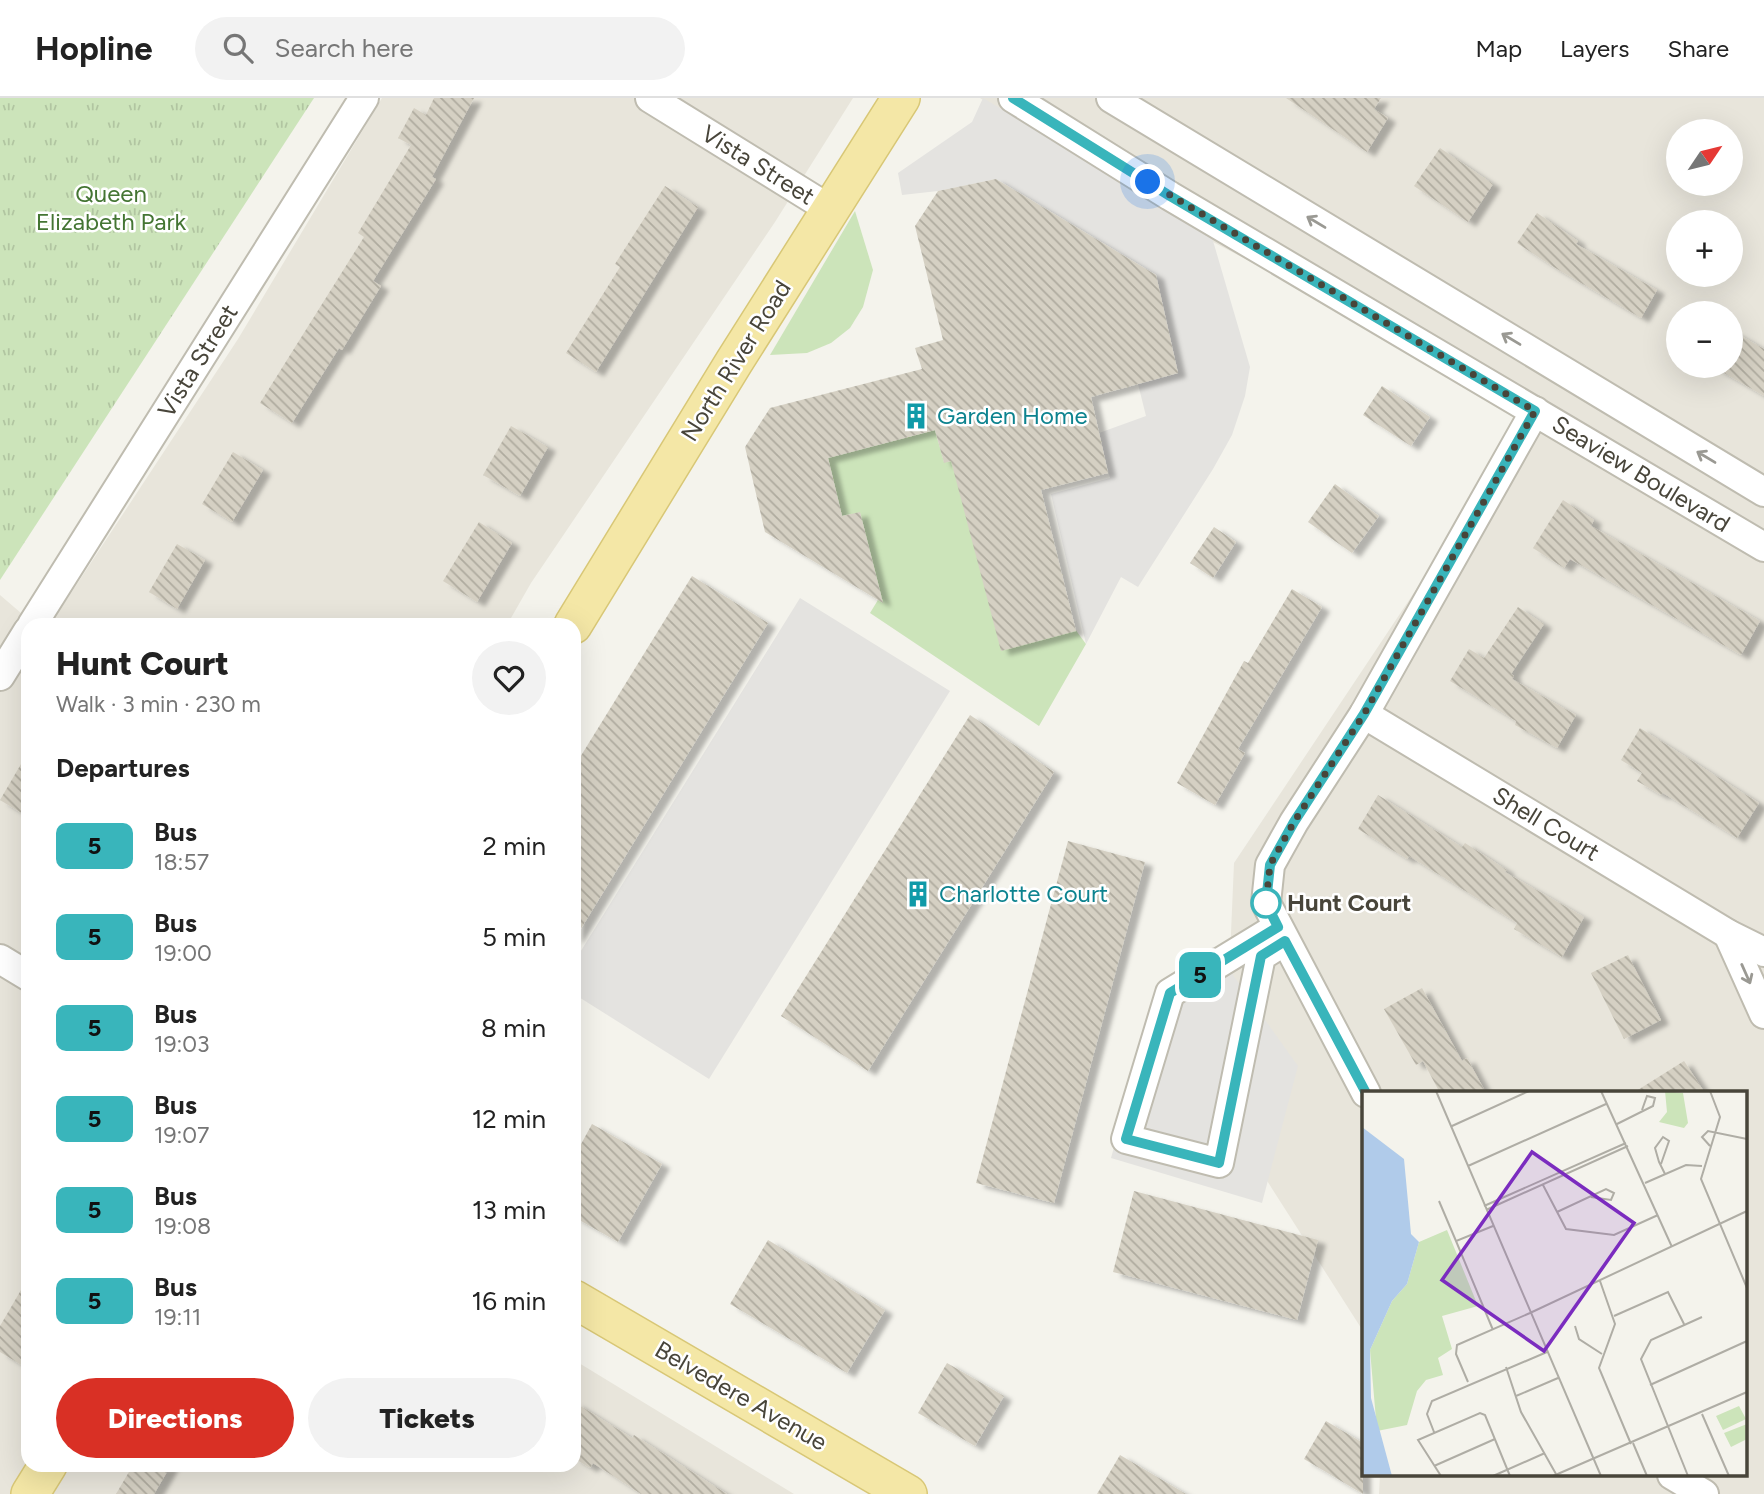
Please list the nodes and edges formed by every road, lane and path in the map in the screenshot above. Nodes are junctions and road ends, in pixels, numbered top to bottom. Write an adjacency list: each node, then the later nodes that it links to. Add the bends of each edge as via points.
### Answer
1 (364, 98): 10 (street, Vista Street)
2 (650, 98): 6 (street, Vista Street)
3 (901, 98): 6 (main road, North River Road)
4 (1013, 98): 7 (street, Seaview Boulevard)
5 (1111, 98): 8 (street, Seaview Boulevard, one-way to 5)
6 (831, 210): 11 (main road, North River Road)
7 (1535, 411): 9 (street, Seaview Boulevard); 14 (street)
8 (1764, 492)
9 (1764, 547)
10 (36, 618)
11 (577, 618)
12 (21, 642): 13 (street)
13 (0, 676)
14 (1364, 714): 15 (street, via 1270,865 1266,903); 16 (street, Shell Court)
15 (1282, 934): 15 (street, via 1170,993 1126,1139 1219,1163 1261,956); 21 (street)
16 (1728, 934): 17 (street, Shell Court); 20 (street, one-way to 20)
17 (1764, 952)
18 (0, 959): 19 (street)
19 (21, 972)
20 (1764, 1014)
21 (1365, 1091)
22 (581, 1303): 26 (main road, Belvedere Avenue)
23 (44, 1472): 25 (main road)
24 (1674, 1476): 27 (street)
25 (30, 1494)
26 (908, 1494)
27 (1704, 1494)

